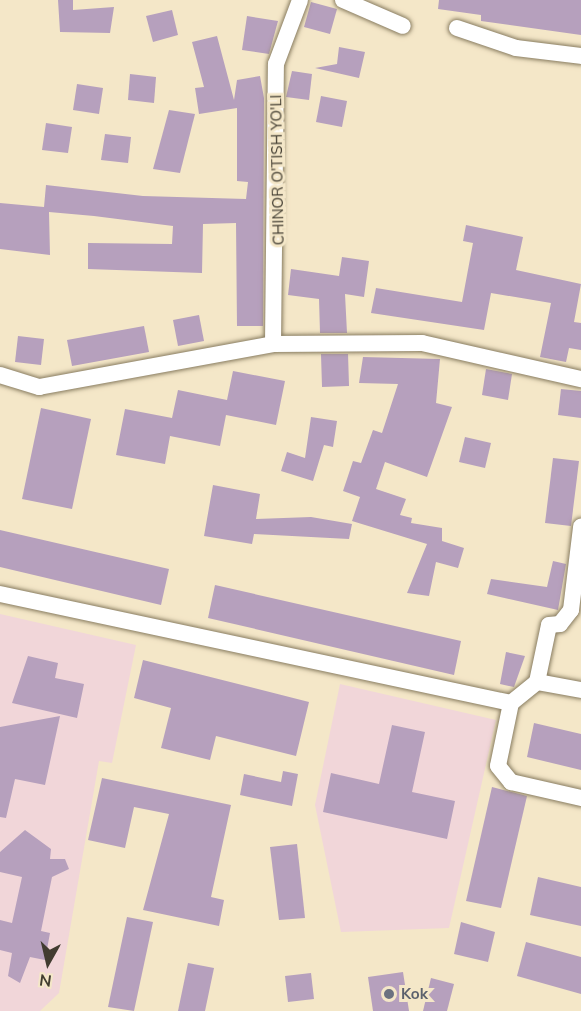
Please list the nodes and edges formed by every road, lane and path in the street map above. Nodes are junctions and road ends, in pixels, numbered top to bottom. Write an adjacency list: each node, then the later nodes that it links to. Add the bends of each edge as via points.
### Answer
1 (300, 0): 6 (street, CHINOR O'TISH YO'LI, via 276,64)
2 (343, 0): 3 (street)
3 (403, 26)
4 (457, 28): 5 (street, via 516,48)
5 (581, 56)
6 (273, 344): 7 (street, via 39,387); 8 (street, via 422,343)
7 (0, 375)
8 (581, 378)
9 (581, 527): 11 (street, via 572,610 560,624 549,625)
10 (0, 594): 13 (street)
11 (537, 682): 12 (street); 13 (street)
12 (581, 690)
13 (511, 703): 14 (street, via 498,766 503,778)
14 (581, 798)

